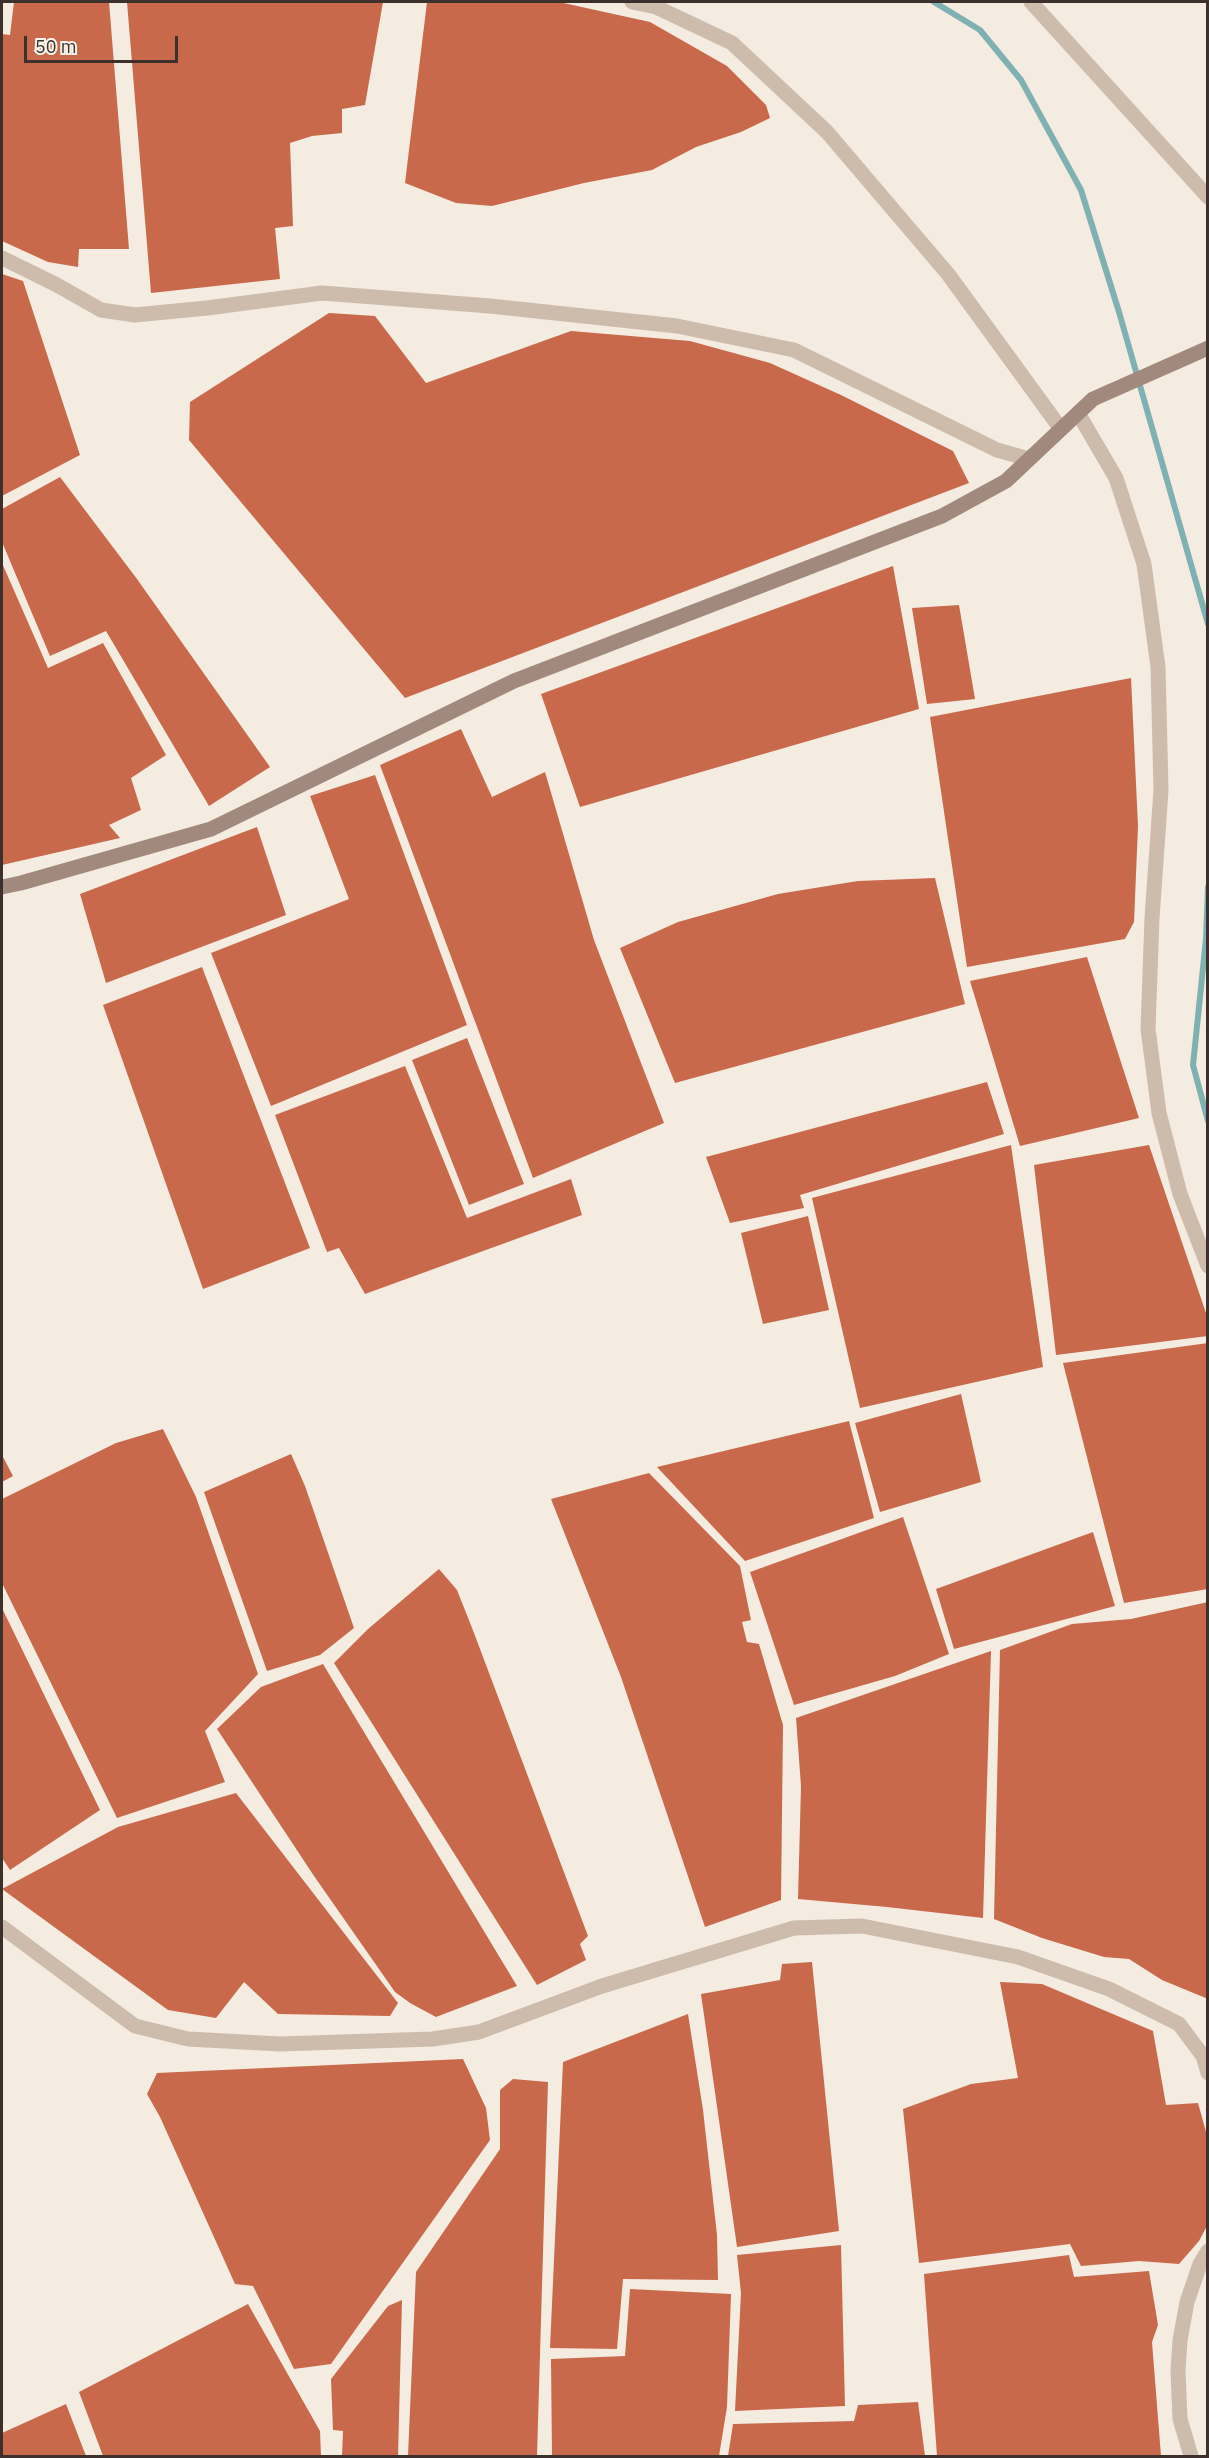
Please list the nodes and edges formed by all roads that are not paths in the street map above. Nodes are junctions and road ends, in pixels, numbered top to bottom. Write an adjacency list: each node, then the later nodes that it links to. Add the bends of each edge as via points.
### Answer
1 (632, 2): 7 (street, via 656,7 732,43 826,132 948,274)
2 (1031, 2): 3 (street)
3 (1208, 197)
4 (2, 258): 8 (street, via 101,310 135,315 322,293 677,326 794,350 997,450)
5 (1208, 348): 6 (street, via 1093,399)
6 (1078, 413): 7 (street); 10 (street, via 1116,478 1144,564 1158,667 1161,790 1148,1029 1159,1113 1180,1194)
7 (1061, 429): 8 (street)
8 (1029, 459): 9 (street, via 1006,481 942,516 514,681 212,829)
9 (2, 887)
10 (1208, 1266)
11 (2, 1927): 12 (street, via 135,2026 188,2039 280,2044 433,2039 480,2032 602,1986 794,1928 862,1926 1018,1957 1109,1989 1179,2024 1203,2056)
12 (1208, 2073)
13 (1208, 2251): 14 (street, via 1187,2302 1180,2340 1180,2419)
14 (1191, 2457)

